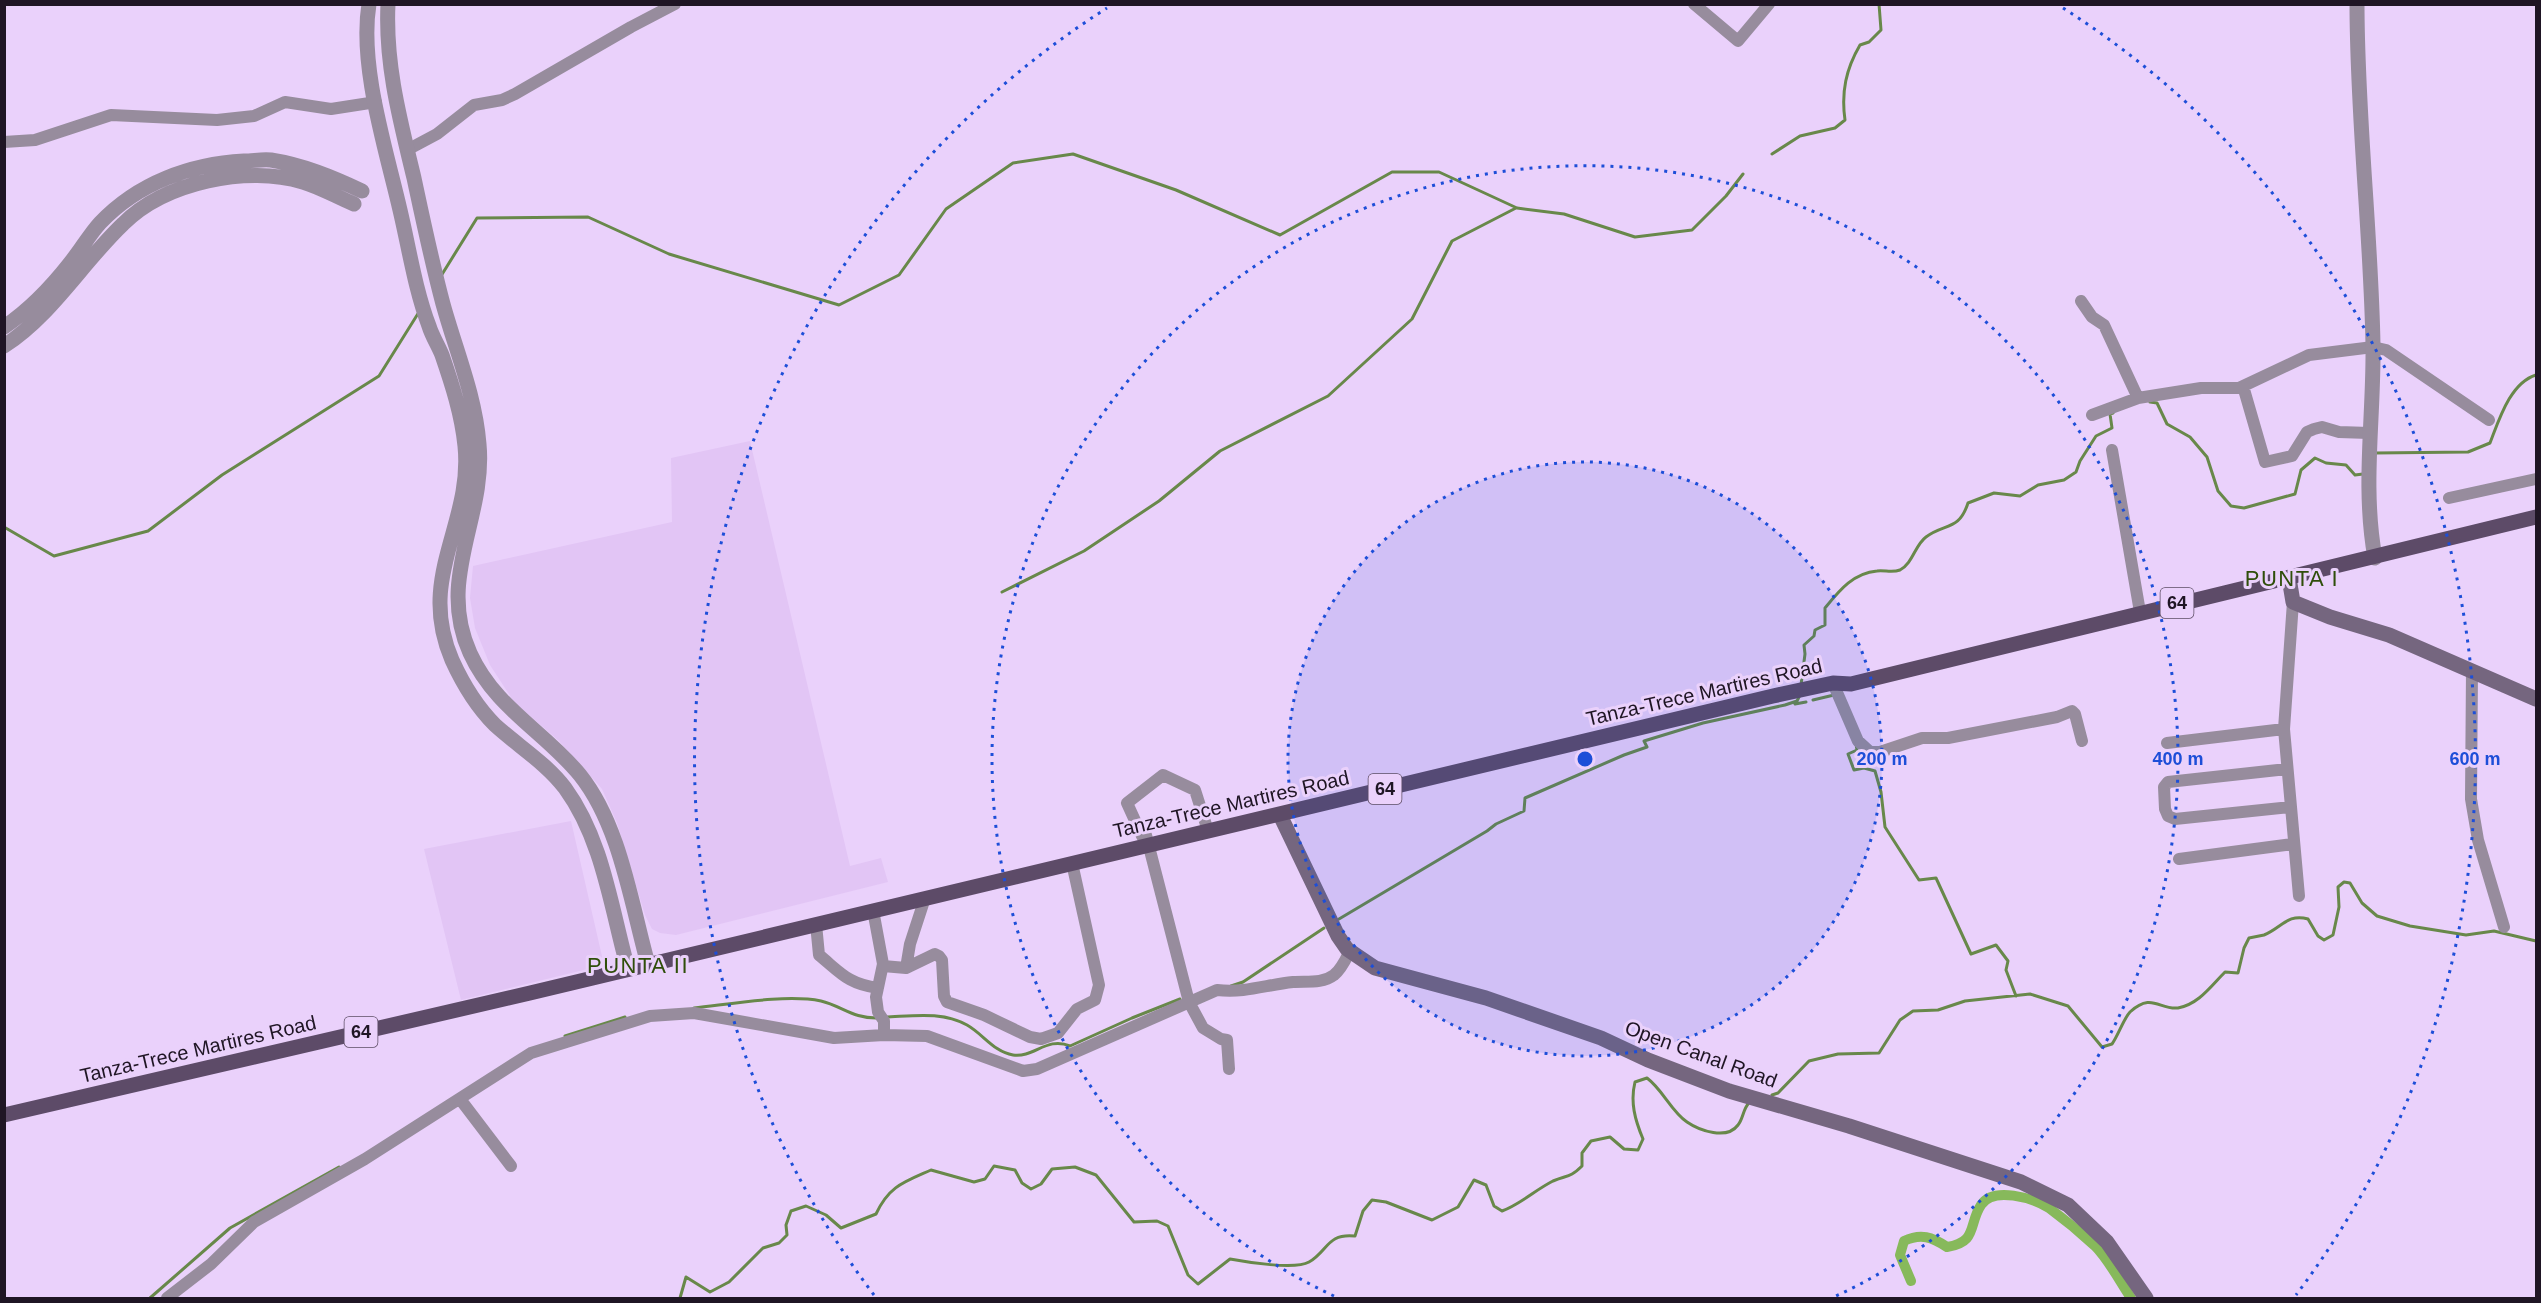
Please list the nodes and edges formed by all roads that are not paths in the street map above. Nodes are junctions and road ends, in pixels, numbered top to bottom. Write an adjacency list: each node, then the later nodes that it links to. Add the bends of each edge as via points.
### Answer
1 (369, 4): 7 (street, via 367,42)
2 (388, 4): 9 (street, via 386,37)
3 (675, 4): 9 (street, via 515,94 474,105 437,134)
4 (1694, 4): 5 (street, via 1738,41)
5 (1769, 4)
6 (2357, 4): 13 (street)
7 (376, 102): 8 (street, via 331,109 285,102 254,116 217,120 111,115 35,140); 23 (street, via 418,286 451,383 465,444)
8 (4, 142)
9 (407, 150): 23 (street, via 443,306 467,379 479,441 479,486)
10 (2081, 301): 15 (street, via 2103,326)
11 (4, 327): 12 (street, via 45,291 100,223 123,203 190,168 268,160 301,166 358,198 267,176 224,177 161,198 124,223 45,311)
12 (4, 346)
13 (2373, 346): 14 (street, via 2309,355); 17 (street, via 2386,350); 18 (street)
14 (2243, 386): 15 (street); 18 (street, via 2265,462 2292,456 2307,432 2314,429)
15 (2138, 398): 16 (street)
16 (2092, 415)
17 (2489, 420)
18 (2369, 433): 24 (street, via 2368,521)
19 (2112, 450): 27 (street)
20 (2536, 479): 21 (street)
21 (2449, 498)
22 (2536, 517): 24 (main road, Tanza-Trece Martires Road / 64)
23 (458, 540): 48 (street, via 457,604 470,653 508,709 563,756 597,799 610,829); 51 (street, via 442,573 439,606 452,659 494,723 548,770 578,809 601,864)
24 (2375, 558): 25 (main road, Tanza-Trece Martires Road / 64)
25 (2289, 578): 26 (main road); 27 (main road, Tanza-Trece Martires Road / 64)
26 (2293, 602): 28 (main road, via 2389,635); 31 (street)
27 (2140, 612): 29 (main road, Tanza-Trece Martires Road / 64, via 1851,684)
28 (2472, 671): 30 (main road); 46 (street, via 2471,799 2478,840)
29 (1826, 685): 32 (street, via 1858,741 1870,752 1922,738 1948,738 2072,711); 36 (main road, Tanza-Trece Martires Road / 64)
30 (2536, 699)
31 (2284, 729): 33 (street); 34 (street)
32 (2082, 741)
33 (2167, 742)
34 (2288, 769): 35 (street); 35 (street, via 2168,782 2164,787 2165,809 2175,819)
35 (2290, 807): 39 (street)
36 (1280, 815): 37 (main road, Tanza-Trece Martires Road / 64); 47 (main road, Open Canal Road, via 1338,936)
37 (1208, 831): 38 (main road, Tanza-Trece Martires Road / 64); 38 (street, via 1195,790 1163,775 1127,802)
38 (1149, 844): 41 (main road, Tanza-Trece Martires Road / 64); 53 (street)
39 (2293, 844): 40 (street); 42 (street)
40 (2179, 859)
41 (1072, 863): 43 (main road, Tanza-Trece Martires Road / 64); 50 (street, via 1099,986 1095,1000 1077,1009 1059,1033 1050,1038 1030,1037 947,1002 942,960 935,954)
42 (2299, 896)
43 (925, 898): 44 (main road, Tanza-Trece Martires Road / 64); 50 (street)
44 (873, 910): 45 (main road, Tanza-Trece Martires Road / 64); 49 (street)
45 (816, 924): 48 (main road, Tanza-Trece Martires Road / 64); 52 (street, via 819,955 848,980)
46 (2504, 927)
47 (1350, 951): 53 (street, via 1335,975 1319,982 1292,982 1232,992 1217,990); 60 (main road, Open Canal Road, via 1375,968 1486,998 1600,1038 1729,1091 2021,1182 2068,1205 2107,1242)
48 (648, 964): 51 (main road, Tanza-Trece Martires Road / 64)
49 (883, 966): 50 (street); 52 (street)
50 (906, 968)
51 (628, 969): 57 (main road, Tanza-Trece Martires Road / 64)
52 (878, 988): 54 (street)
53 (1189, 1002): 54 (street, via 1037,1069 1023,1071 927,1036); 55 (street, via 1208,1033 1227,1040)
54 (884, 1035): 56 (street, via 834,1038 694,1013 650,1017 531,1053)
55 (1229, 1069)
56 (460, 1099): 58 (street); 59 (street, via 254,1222)
57 (4, 1115)
58 (511, 1166)
59 (167, 1299)
60 (2146, 1299)

